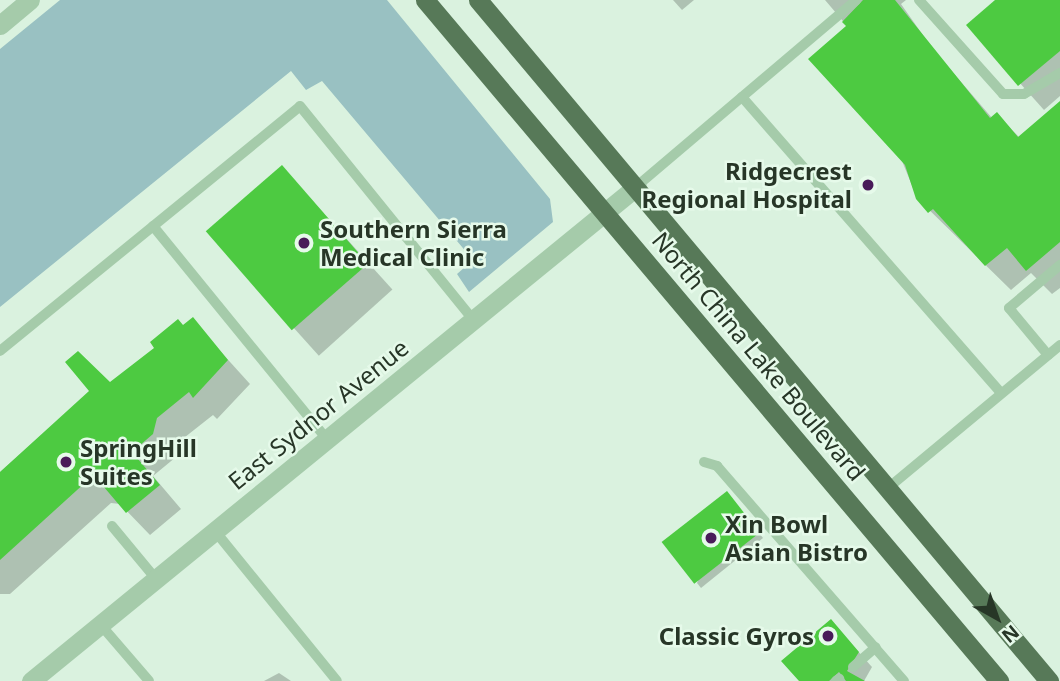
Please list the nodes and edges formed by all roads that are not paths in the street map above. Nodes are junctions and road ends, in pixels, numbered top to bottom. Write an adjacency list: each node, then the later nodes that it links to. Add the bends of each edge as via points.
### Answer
1 (30, 0): 6 (street)
2 (425, 0): 10 (main road, North China Lake Boulevard)
3 (478, 0): 9 (main road, North China Lake Boulevard)
4 (856, 0): 8 (lane)
5 (919, 0): 7 (lane, via 1003,94 1024,94)
6 (0, 25)
7 (1060, 73)
8 (742, 97): 9 (lane); 17 (lane)
9 (637, 186): 10 (street, East Sydnor Avenue); 20 (main road, North China Lake Boulevard)
10 (606, 212): 13 (street, East Sydnor Avenue); 31 (main road, North China Lake Boulevard)
11 (153, 226): 13 (lane, via 300,106); 15 (lane); 18 (lane)
12 (1060, 265): 16 (lane, via 1009,307)
13 (473, 320): 18 (street, East Sydnor Avenue)
14 (1060, 345): 16 (lane)
15 (0, 351)
16 (1048, 355): 17 (lane)
17 (1001, 393): 20 (lane)
18 (327, 439): 22 (street, East Sydnor Avenue)
19 (704, 462): 25 (lane, via 718,466)
20 (888, 488): 32 (main road, North China Lake Boulevard)
21 (112, 526): 23 (lane)
22 (215, 531): 23 (street, East Sydnor Avenue); 29 (lane)
23 (156, 579): 24 (street, East Sydnor Avenue)
24 (100, 624): 27 (street, East Sydnor Avenue); 28 (lane)
25 (876, 647): 26 (lane); 30 (lane)
26 (853, 667)
27 (32, 681)
28 (149, 681)
29 (337, 681)
30 (904, 681)
31 (999, 681)
32 (1049, 681)

